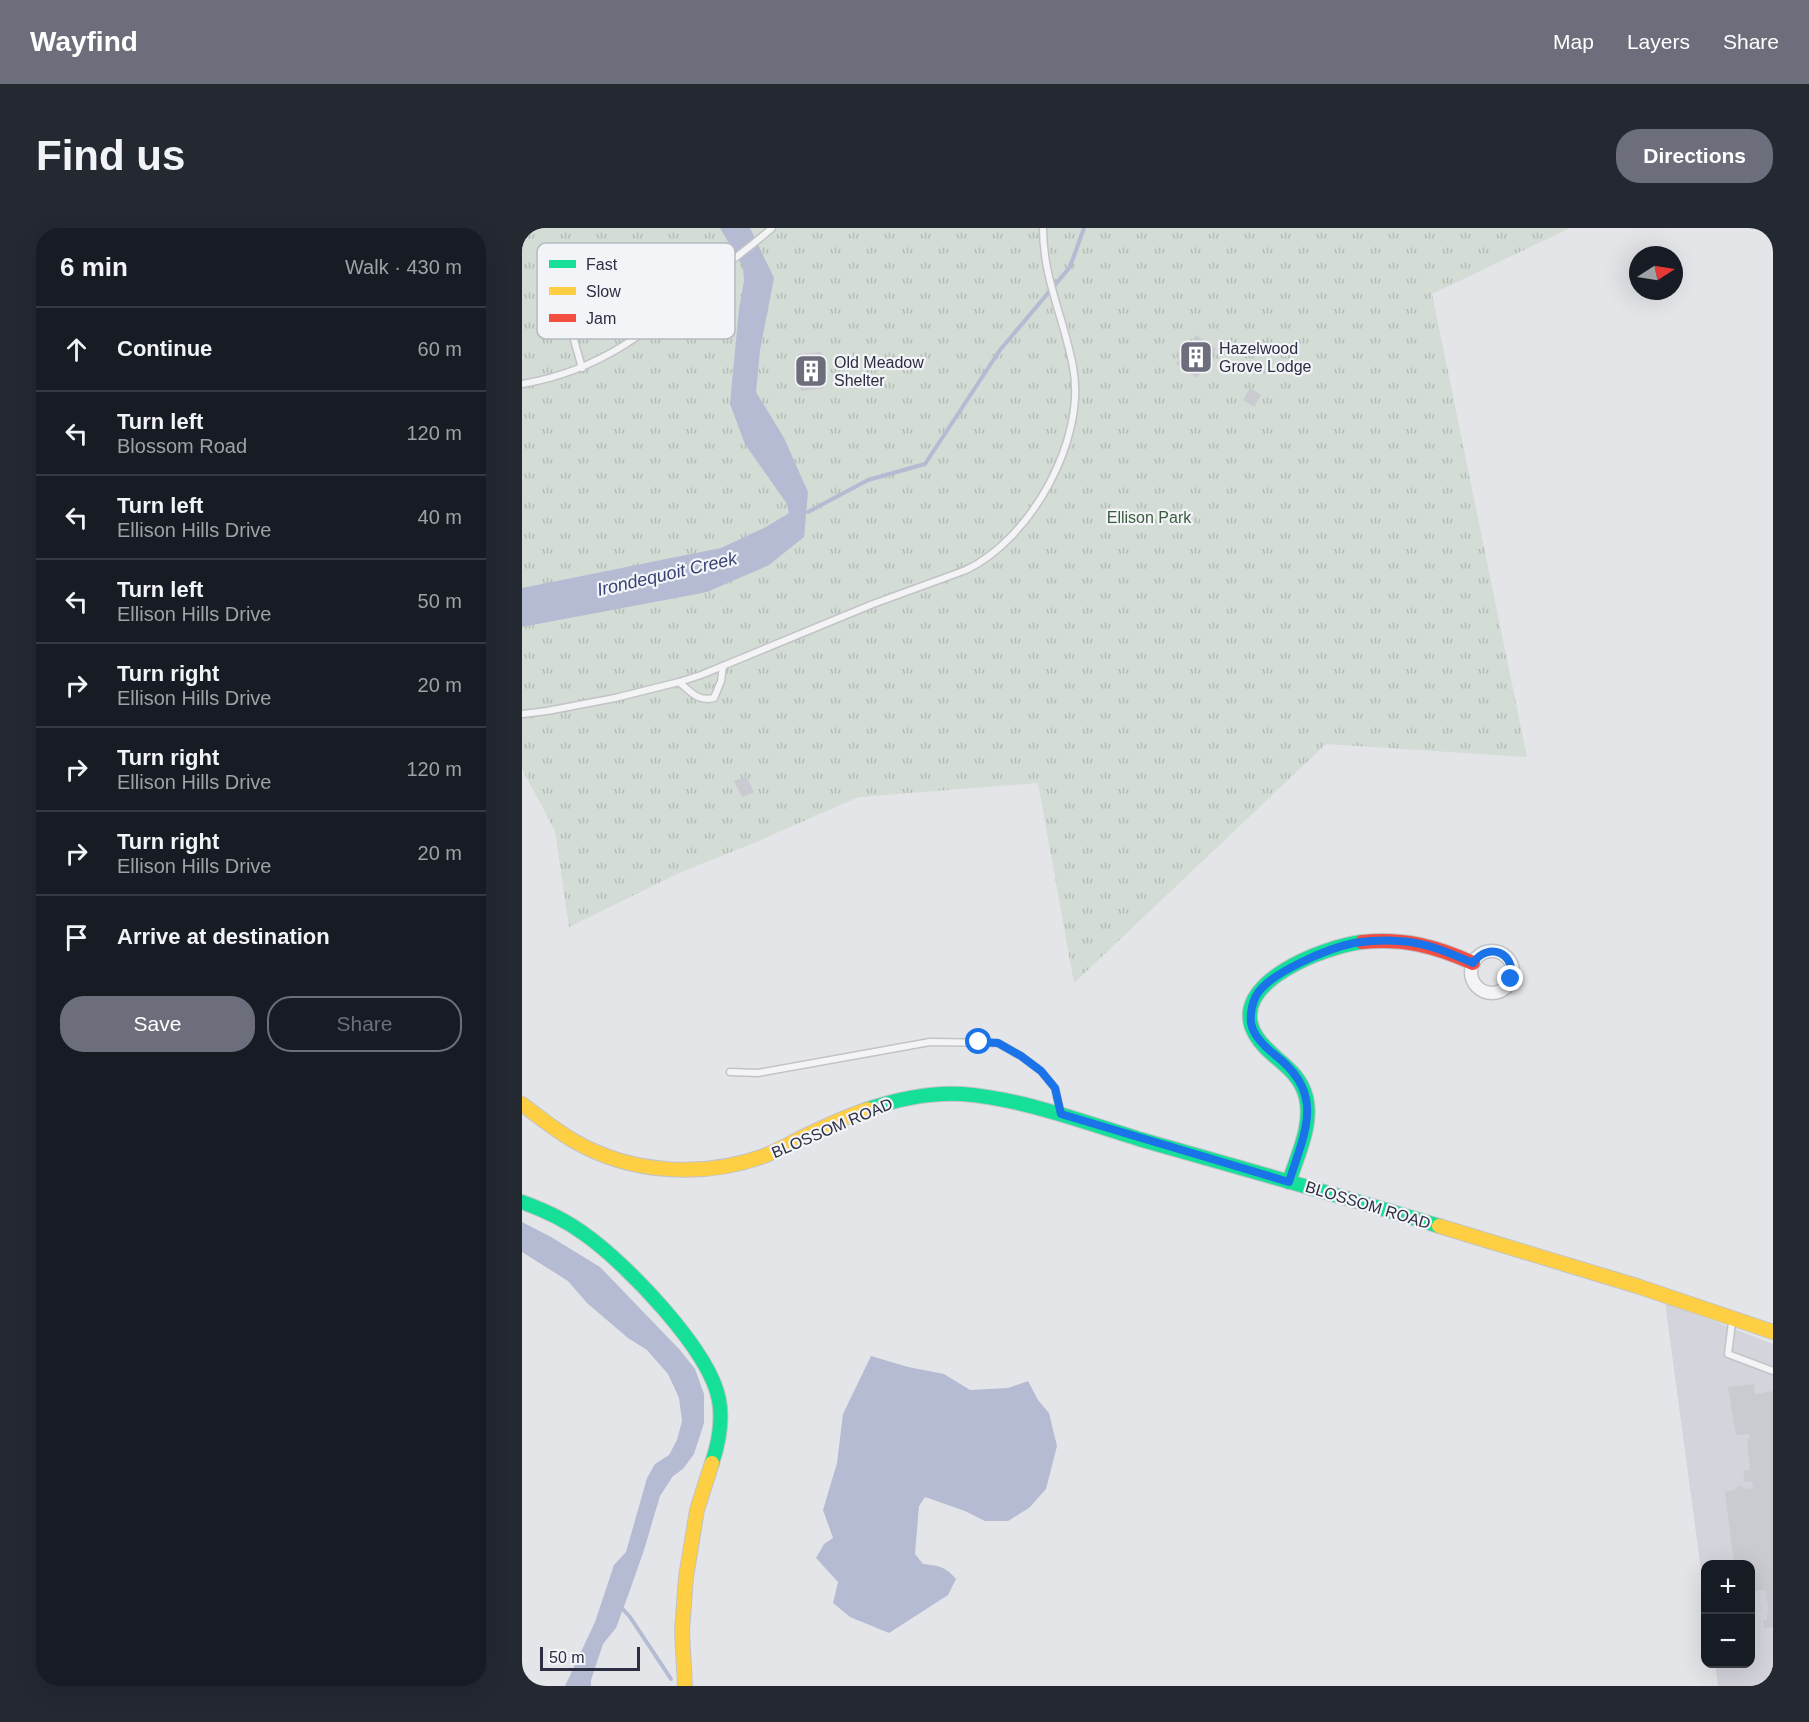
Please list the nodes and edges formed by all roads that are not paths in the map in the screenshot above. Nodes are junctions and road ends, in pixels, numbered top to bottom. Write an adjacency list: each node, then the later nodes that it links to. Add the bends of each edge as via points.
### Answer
1 (1043, 228): 8 (lane, via 1045,263 1074,367 1075,404 1064,452 1026,518 979,564)
2 (770, 230): 3 (lane)
3 (735, 258)
4 (574, 339): 6 (lane)
5 (636, 339): 6 (lane)
6 (582, 368): 7 (lane)
7 (522, 384)
8 (723, 666): 9 (lane); 9 (lane, via 714,698 697,698)
9 (679, 682): 10 (lane)
10 (522, 714)
11 (1473, 963): 15 (street, via 1402,941 1352,944 1281,973 1256,996 1251,1024 1258,1038 1298,1077 1306,1096 1307,1124)
12 (730, 1072): 14 (lane, via 758,1073 930,1042 998,1043 1041,1071 1055,1088)
13 (522, 1104): 14 (street, BLOSSOM ROAD, via 574,1143 604,1156 633,1165 700,1170 763,1157 876,1106 935,1093 992,1098)
14 (1061, 1114): 15 (street, BLOSSOM ROAD)
15 (1289, 1182): 17 (street, BLOSSOM ROAD)
16 (522, 1202): 20 (street, via 577,1228 614,1256 682,1332 715,1383 720,1401 720,1438 698,1505 686,1582 682,1640)
17 (1733, 1318): 18 (street, BLOSSOM ROAD); 19 (lane, via 1728,1354)
18 (1773, 1332)
19 (1773, 1371)
20 (685, 1686)

